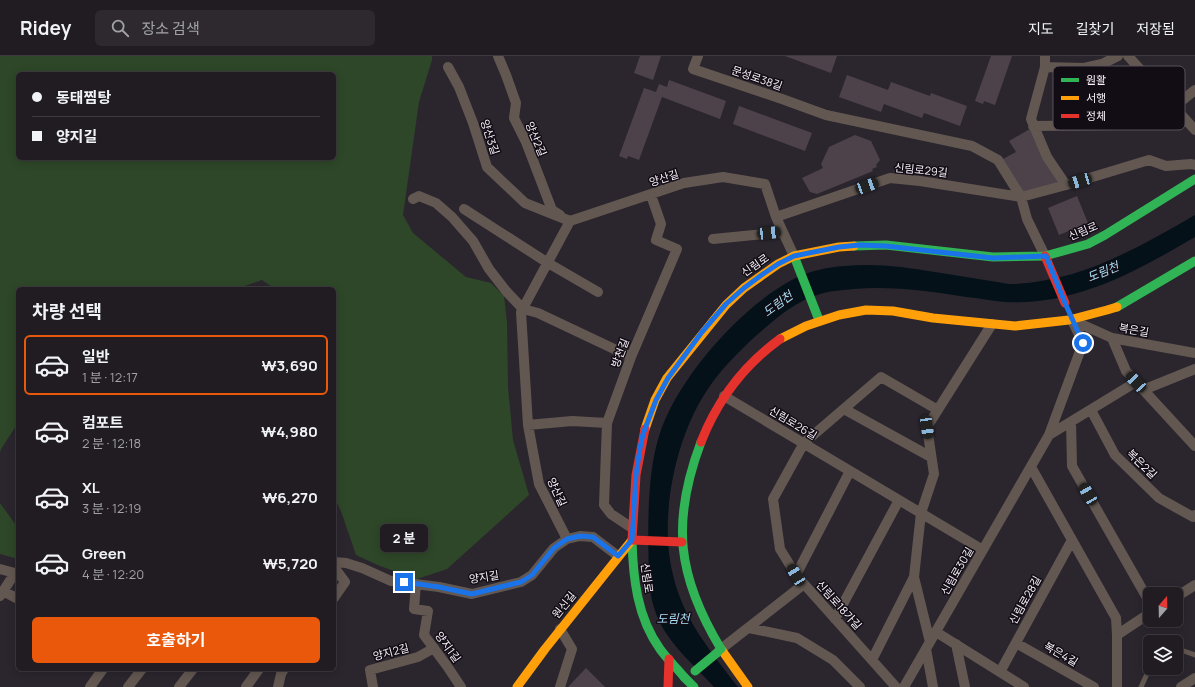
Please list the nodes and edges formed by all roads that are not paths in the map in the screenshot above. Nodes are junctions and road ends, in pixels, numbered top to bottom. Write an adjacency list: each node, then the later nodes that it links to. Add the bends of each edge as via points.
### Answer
1 (498, 56): 25 (street, 양산2길, via 516,103 514,118 552,210)
2 (698, 56): 21 (street, 문성로38길, via 693,69 826,115 972,146 998,160)
3 (1045, 56): 9 (street)
4 (1118, 56): 6 (street)
5 (1128, 56): 7 (street)
6 (1093, 66)
7 (1137, 66)
8 (448, 67): 25 (street, 양산3길, via 465,101 487,167 525,203)
9 (1045, 68): 10 (street); 14 (street, via 1032,119)
10 (1053, 68)
11 (1195, 90): 12 (street)
12 (1185, 98)
13 (1185, 119): 16 (street)
14 (1034, 126): 15 (street); 19 (street, via 1047,157)
15 (1053, 126)
16 (1195, 130)
17 (1195, 165): 19 (street, 신림로29길, via 1166,166 1149,160)
18 (1195, 179): 29 (main road, 신림로, bridge, via 1088,244)
19 (1066, 186): 21 (street, 신림로29길)
20 (651, 194): 24 (street, 양산길, via 684,183 723,177 765,184); 25 (street, 양산길); 39 (street, 방천길, via 661,224 656,240 678,249)
21 (1021, 197): 24 (street, 신림로29길, via 920,180 890,178); 29 (street, via 1027,219)
22 (412, 199): 33 (street, via 419,196 436,203 452,217 473,241 489,269)
23 (464, 209): 31 (street)
24 (776, 218): 26 (street, 양산길)
25 (570, 222): 31 (street, 양산길)
26 (783, 232): 27 (street); 28 (street, 양산길)
27 (714, 240)
28 (794, 256): 29 (main road, 신림로, bridge, via 859,245 894,246 993,258); 34 (main road, bridge); 59 (main road, 신림로, bridge, via 763,274 726,304 668,378 643,434 636,475)
29 (1046, 256): 35 (main road, bridge)
30 (1195, 262): 35 (main road, bridge, via 1115,307)
31 (548, 263): 32 (street); 33 (street, 양산길)
32 (598, 292)
33 (522, 309): 39 (street, via 538,313); 49 (street, 양산길)
34 (819, 320): 36 (main road, bridge, via 848,312 887,310); 43 (main road, bridge, via 776,341 757,355 739,374)
35 (1072, 320): 36 (main road, bridge, via 1018,326); 37 (street, 복은길); 50 (street, 신림로30길, via 1083,343)
36 (992, 324): 45 (street)
37 (1112, 338): 38 (street, 복은길); 41 (street, via 1126,371)
38 (1195, 353)
39 (631, 357): 48 (street, 방천길)
40 (1195, 369): 42 (street)
41 (1136, 382): 42 (street); 46 (street)
42 (1143, 390): 52 (street)
43 (724, 396): 51 (street, 신림로26길); 63 (main road, bridge, via 698,449 689,479 683,508)
44 (844, 409): 45 (street, via 881,377); 51 (street); 53 (street)
45 (938, 410): 53 (street, via 927,427)
46 (1091, 410): 47 (street); 58 (street, 복은2길, via 1115,455 1158,498 1193,517)
47 (1071, 422): 50 (street); 76 (street, via 1072,466)
48 (607, 424): 49 (street, via 572,421); 59 (street, 방천길, via 604,505 611,514)
49 (528, 425): 60 (street, 양산길, via 539,484)
50 (1050, 435): 54 (street, 신림로30길)
51 (804, 443): 55 (street, 신림로26길); 71 (street, 신림로18가길, via 773,499 780,549)
52 (1195, 446)
53 (931, 457): 57 (street, via 934,474)
54 (1031, 467): 62 (street); 64 (street, 신림로30길)
55 (850, 471): 56 (street, 신림로26길); 71 (street)
56 (899, 500): 57 (street, 신림로26길); 82 (street)
57 (921, 513): 64 (street, 신림로26길); 72 (street)
58 (1195, 515)
59 (632, 528): 61 (main road, 신림로, bridge)
60 (567, 539): 65 (street, via 593,537); 73 (street, 양지길, via 554,548 532,575 521,582 472,594)
61 (632, 540): 63 (main road, bridge); 65 (main road, 원신길); 94 (main road, 신림로, via 634,585 638,602 651,634)
62 (1072, 540): 86 (street, via 1116,618); 87 (street, 신림로28길)
63 (682, 542): 91 (main road, bridge, via 695,598)
64 (983, 550): 85 (street, 신림로30길)
65 (618, 556): 84 (main road, 원신길)
66 (336, 562): 73 (street, 양지길, via 362,568 391,581)
67 (0, 569): 69 (street)
68 (336, 570): 79 (street, via 345,582)
69 (16, 573)
70 (16, 574): 78 (street)
71 (796, 575): 74 (street, 신림로18가길)
72 (914, 577): 89 (street); 95 (street)
73 (416, 584): 90 (street, 양지1길, via 414,609 428,611 424,635)
74 (804, 584): 82 (street, 신림로18가길); 83 (street)
75 (1195, 585): 77 (street)
76 (1143, 591)
77 (1183, 593)
78 (2, 594): 80 (street)
79 (336, 595)
80 (16, 598)
81 (1143, 618): 86 (street)
82 (836, 619): 95 (street, 신림로18가길)
83 (749, 628): 91 (street); 116 (street, via 797,638 832,660)
84 (560, 629): 112 (main road, 원신길); 113 (street, via 572,649)
85 (936, 632): 88 (street); 89 (street, 신림로30길)
86 (1117, 635): 123 (street)
87 (1016, 643): 101 (street, 신림로28길); 122 (street, 복은4길)
88 (956, 644): 101 (street); 120 (street)
89 (928, 646): 118 (street, 신림로30길); 119 (street)
90 (434, 648): 110 (street, 양지2길, via 418,657 370,670); 111 (street, 양지1길)
91 (719, 651): 104 (main road, bridge); 115 (main road)
92 (1183, 651): 93 (lane)
93 (1195, 655)
94 (669, 659): 104 (main road, 신림로); 114 (main road)
95 (872, 660): 117 (street, 신림로18가길)
96 (102, 671): 105 (street)
97 (140, 671): 106 (street)
98 (191, 671): 107 (street)
99 (258, 671): 108 (street)
100 (283, 671): 109 (street)
101 (1000, 672): 121 (street)
102 (1147, 675): 124 (lane)
103 (1195, 678): 125 (street)
104 (688, 680)
105 (90, 687)
106 (128, 687)
107 (179, 687)
108 (246, 687)
109 (278, 687)
110 (373, 687)
111 (461, 687)
112 (517, 687)
113 (560, 687)
114 (668, 687)
115 (748, 687)
116 (860, 687)
117 (896, 687)
118 (904, 687)
119 (933, 687)
120 (965, 687)
121 (1024, 687)
122 (1094, 687)
123 (1117, 687)
124 (1141, 687)
125 (1181, 687)

